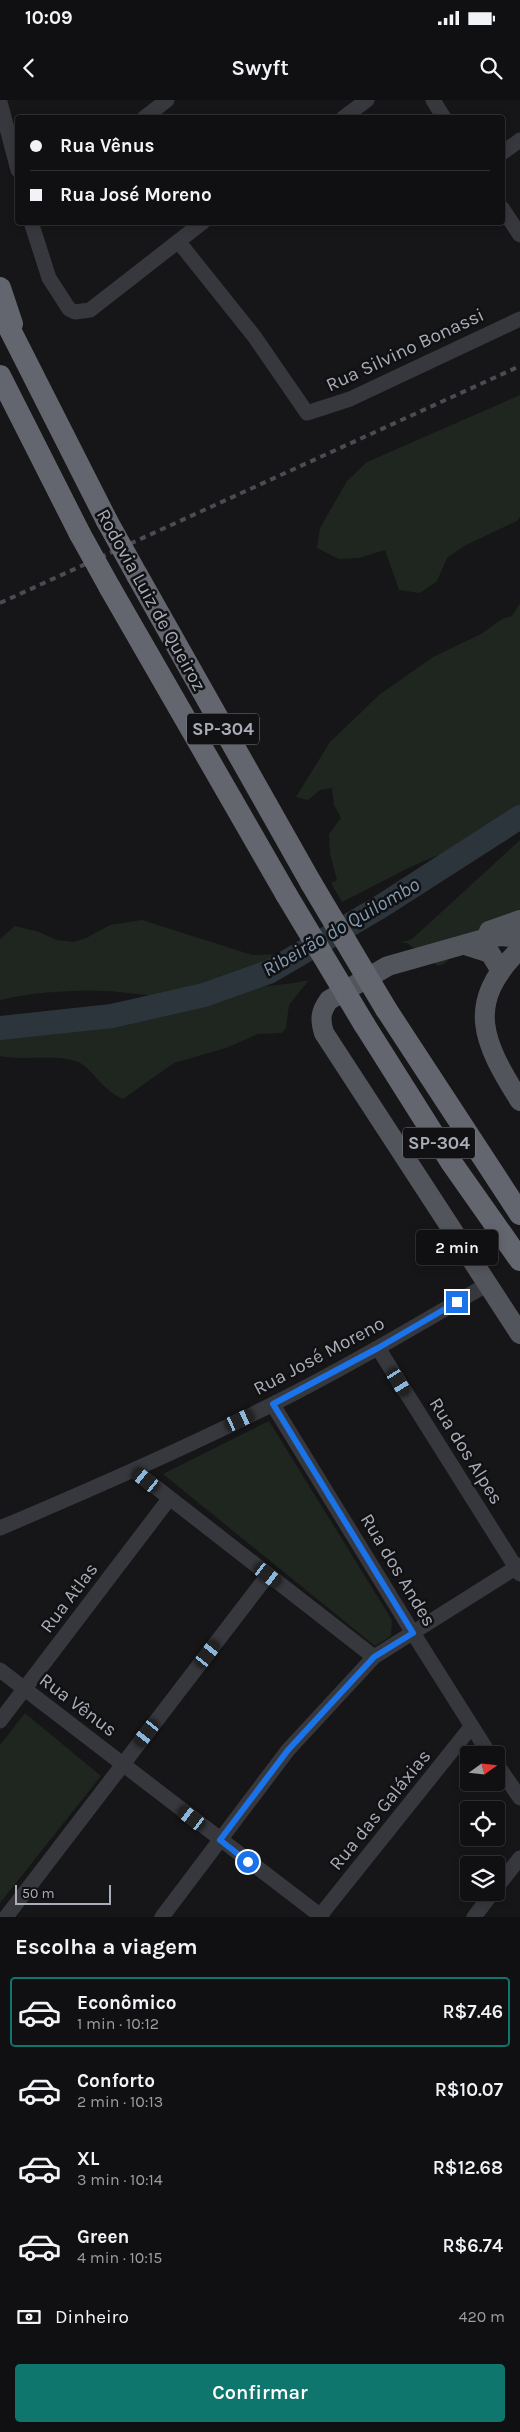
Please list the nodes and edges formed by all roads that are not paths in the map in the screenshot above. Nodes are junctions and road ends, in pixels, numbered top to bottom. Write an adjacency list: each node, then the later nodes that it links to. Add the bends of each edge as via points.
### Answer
1 (167, 100): 5 (street)
2 (367, 100): 6 (street)
3 (433, 100): 7 (street)
4 (0, 102): 10 (street)
5 (148, 115)
6 (347, 115)
7 (442, 115)
8 (520, 140): 9 (street)
9 (505, 151)
10 (15, 159)
11 (505, 212): 14 (street)
12 (32, 225): 15 (street, via 49,278 63,302 75,312 90,310)
13 (199, 225): 15 (street)
14 (520, 235)
15 (178, 241): 18 (street, Rua Silvino Bonassi, via 254,336 305,412 312,413 350,399)
16 (0, 288): 19 (highway)
17 (0, 310): 19 (highway, Rodovia Luiz de Queiroz / SP-304)
18 (520, 319)
19 (21, 353): 27 (highway, Rodovia Luiz de Queiroz / SP-304, bridge, via 136,575 311,883 386,1009)
20 (0, 376): 30 (highway, Rodovia Luiz de Queiroz / SP-304, bridge, via 80,534 208,763 364,1024 451,1162)
21 (520, 920): 23 (main road, via 473,937)
22 (520, 938): 23 (main road, via 500,936)
23 (466, 944): 24 (main road); 25 (main road, via 490,953); 31 (main road, via 388,966 329,1000 322,1009 320,1021 324,1033)
24 (520, 949): 25 (main road)
25 (500, 971): 26 (main road, via 486,999 486,1032 494,1060)
26 (520, 1101)
27 (465, 1131): 28 (highway); 29 (highway, Rodovia Luiz de Queiroz / SP-304)
28 (520, 1200)
29 (520, 1214)
30 (520, 1260)
31 (488, 1284): 32 (main road); 33 (street, Rua José Moreno)
32 (520, 1334)
33 (378, 1348): 34 (street, Rua José Moreno); 38 (street, Rua dos Alpes)
34 (273, 1404): 35 (street, Rua José Moreno); 40 (street, Rua dos Andes)
35 (135, 1471): 36 (street); 37 (street, Rua José Moreno)
36 (169, 1500): 39 (street); 43 (street, Rua Atlas)
37 (0, 1528)
38 (519, 1569): 40 (street)
39 (268, 1575): 41 (street); 47 (street)
40 (413, 1633): 41 (street); 45 (street, Rua dos Andes)
41 (374, 1657): 50 (street, via 288,1750)
42 (0, 1670): 43 (street, Rua Vênus)
43 (24, 1689): 44 (street, Rua Atlas); 47 (street, Rua Vênus)
44 (0, 1721)
45 (471, 1727): 46 (street, Rua dos Andes); 56 (street, Rua das Galáxias)
46 (484, 1746)
47 (123, 1764): 50 (street, Rua Vênus); 54 (street)
48 (505, 1777): 49 (street)
49 (520, 1798)
50 (220, 1840): 55 (street); 56 (street, Rua Vênus)
51 (520, 1858): 52 (street)
52 (505, 1877)
53 (486, 1901): 57 (street)
54 (6, 1917)
55 (162, 1917)
56 (320, 1917)
57 (474, 1917)

